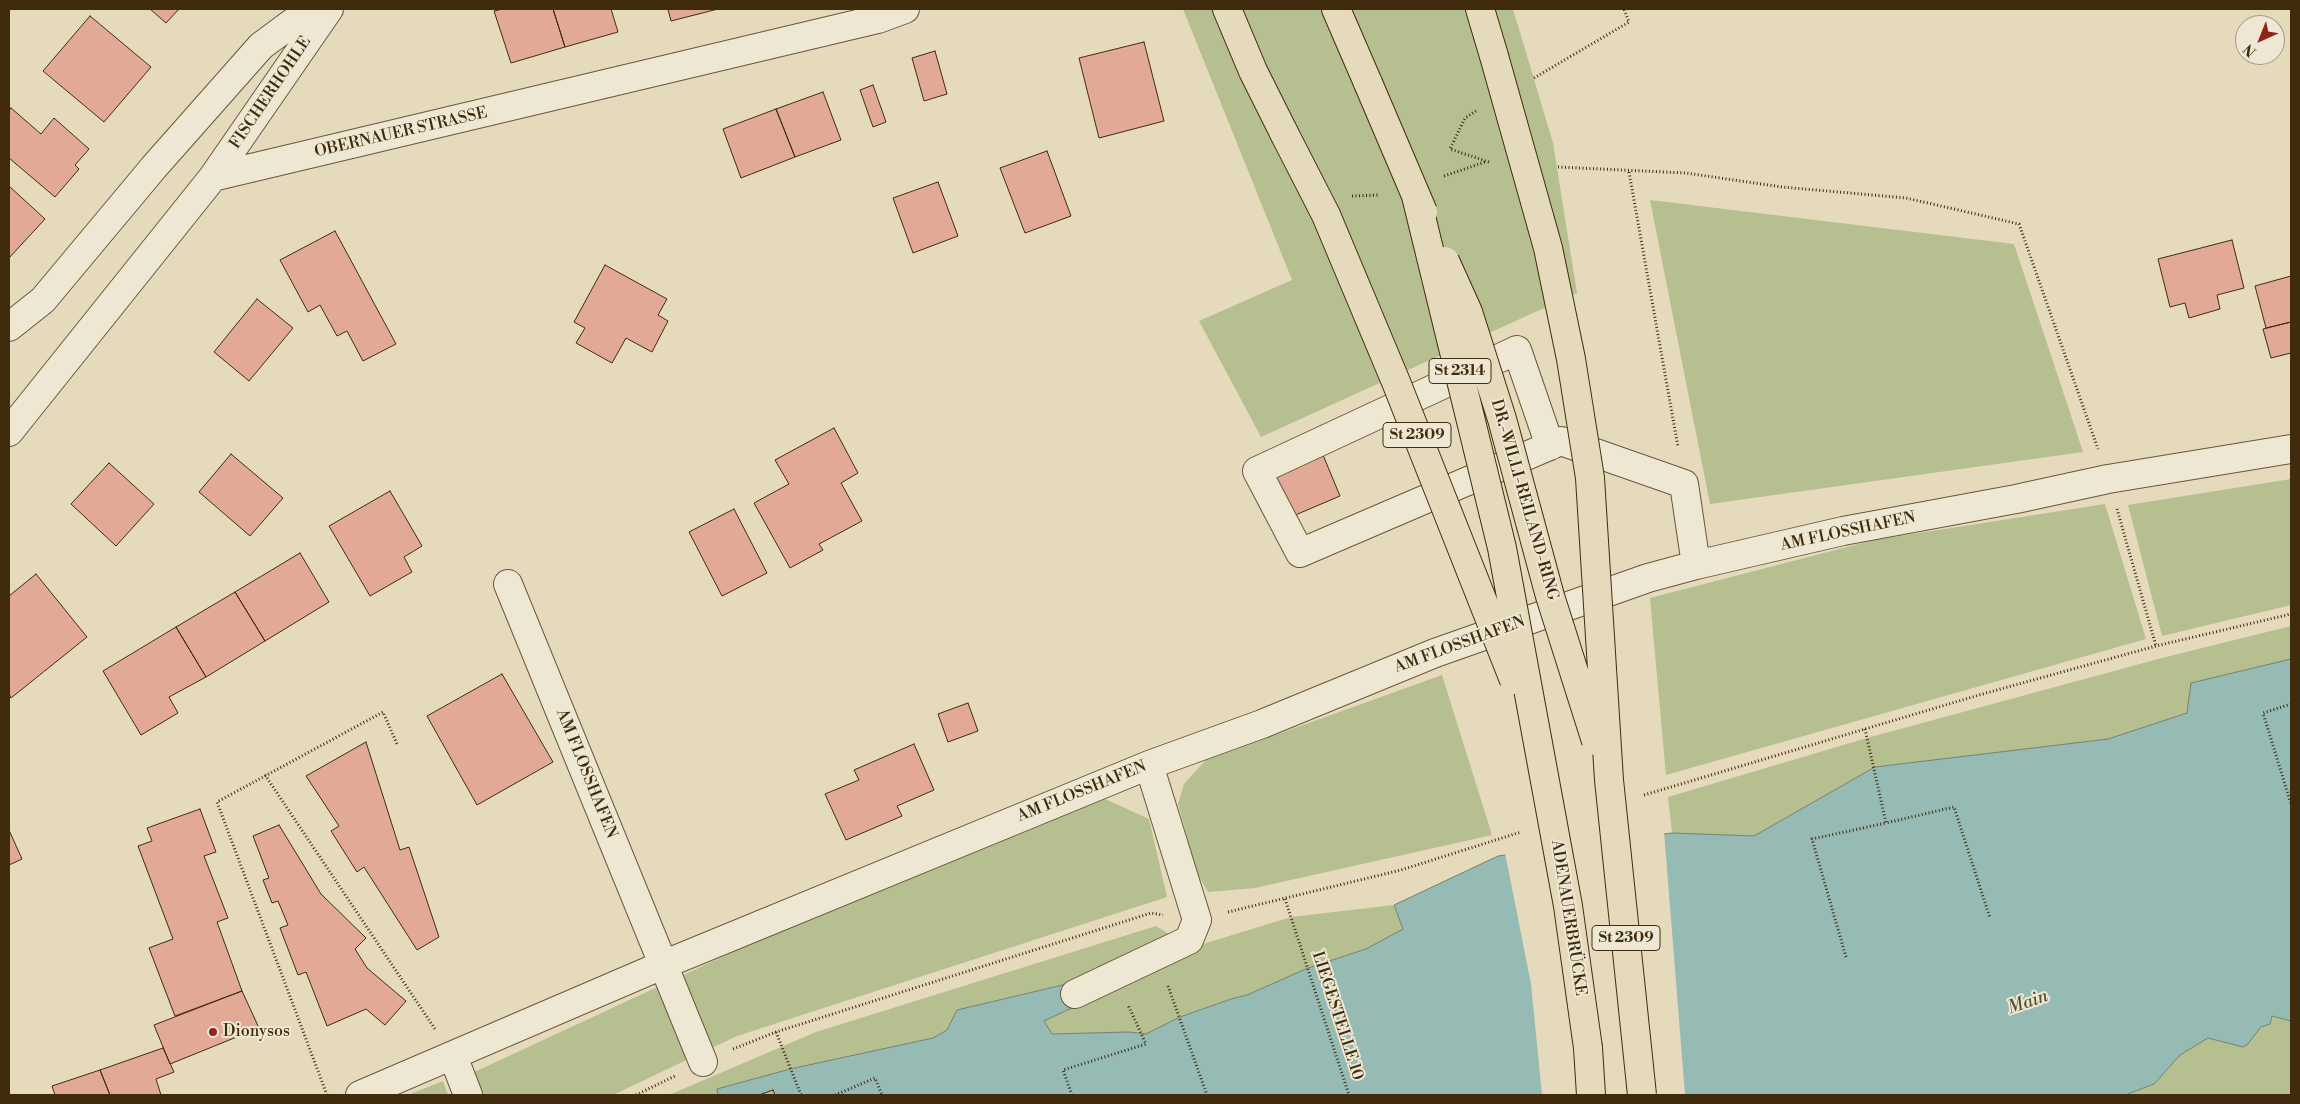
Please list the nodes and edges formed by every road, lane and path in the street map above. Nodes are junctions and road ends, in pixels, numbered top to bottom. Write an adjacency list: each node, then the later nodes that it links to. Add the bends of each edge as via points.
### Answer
1 (311, 9): 15 (street, via 261,46 43,300)
2 (329, 9): 13 (street, FISCHERHOHLE)
3 (905, 9): 13 (street, OBERNAUER STRASSE, via 878,19)
4 (1227, 9): 27 (highway, St 2309, bridge, via 1253,72 1326,215)
5 (1336, 9): 14 (highway, DR.-WILLI-REILAND-RING / St 2314, bridge)
6 (1480, 9): 31 (highway, St 2309, bridge, via 1548,248 1571,360 1590,478)
7 (1624, 9): 8 (path, via 1629,22)
8 (1526, 82)
9 (1482, 108): 10 (path, via 1465,118 1450,149)
10 (1495, 163)
11 (1553, 167): 12 (path)
12 (1629, 172): 19 (path, via 1686,173 1782,187 1906,198 2018,224); 20 (path)
13 (213, 177): 16 (street)
14 (1416, 196): 27 (highway, DR.-WILLI-REILAND-RING / St 2314, bridge, via 1502,548); 31 (highway, DR.-WILLI-REILAND-RING / St 2314, bridge, via 1468,312 1502,419 1550,596)
15 (9, 327)
16 (9, 432)
17 (1550, 446): 17 (street, via 1300,553 1257,471 1517,350); 20 (street, via 1561,441)
18 (2291, 449): 19 (street, AM FLOSSHAFEN)
19 (2108, 479): 21 (street, AM FLOSSHAFEN, via 1843,531); 24 (path)
20 (1684, 484): 21 (street)
21 (1696, 565): 29 (street, AM FLOSSHAFEN, via 1648,578 1434,653 1262,724)
22 (508, 584): 41 (street, AM FLOSSHAFEN)
23 (2291, 614): 24 (path)
24 (2156, 646): 26 (path)
25 (2291, 704): 33 (path, via 2263,713)
26 (1865, 729): 32 (path); 34 (path)
27 (1538, 742): 57 (highway, ADENAUERBRÜCKE / St 2309, bridge, via 1568,906 1588,1048)
28 (397, 744): 30 (path, via 383,712)
29 (1149, 765): 38 (street); 41 (street, AM FLOSSHAFEN)
30 (265, 775): 45 (path); 47 (path, via 217,802)
31 (1609, 780): 58 (highway, St 2309, bridge)
32 (1640, 796)
33 (2291, 804)
34 (1886, 823): 37 (path, via 1954,807); 40 (path, via 1812,839)
35 (1530, 830): 36 (path, via 1402,870)
36 (1285, 898): 38 (path); 56 (path, LIEGESTELLE 10)
37 (1990, 918)
38 (1197, 920): 39 (street, via 1188,940); 44 (path, via 1151,914)
39 (1155, 956): 42 (street); 55 (path)
40 (1846, 957)
41 (665, 964): 45 (street, AM FLOSSHAFEN); 46 (street, AM FLOSSHAFEN)
42 (1116, 975): 43 (street); 54 (path, via 1146,1044 1063,1070)
43 (1075, 994)
44 (776, 1032): 46 (path); 51 (path)
45 (453, 1056): 48 (street, AM FLOSSHAFEN); 49 (street)
46 (703, 1062): 50 (path)
47 (327, 1095)
48 (360, 1095)
49 (468, 1095)
50 (636, 1095)
51 (801, 1095)
52 (835, 1095): 53 (path, via 875,1078)
53 (882, 1095)
54 (1072, 1095)
55 (1207, 1095)
56 (1349, 1095)
57 (1591, 1095)
58 (1642, 1095)

